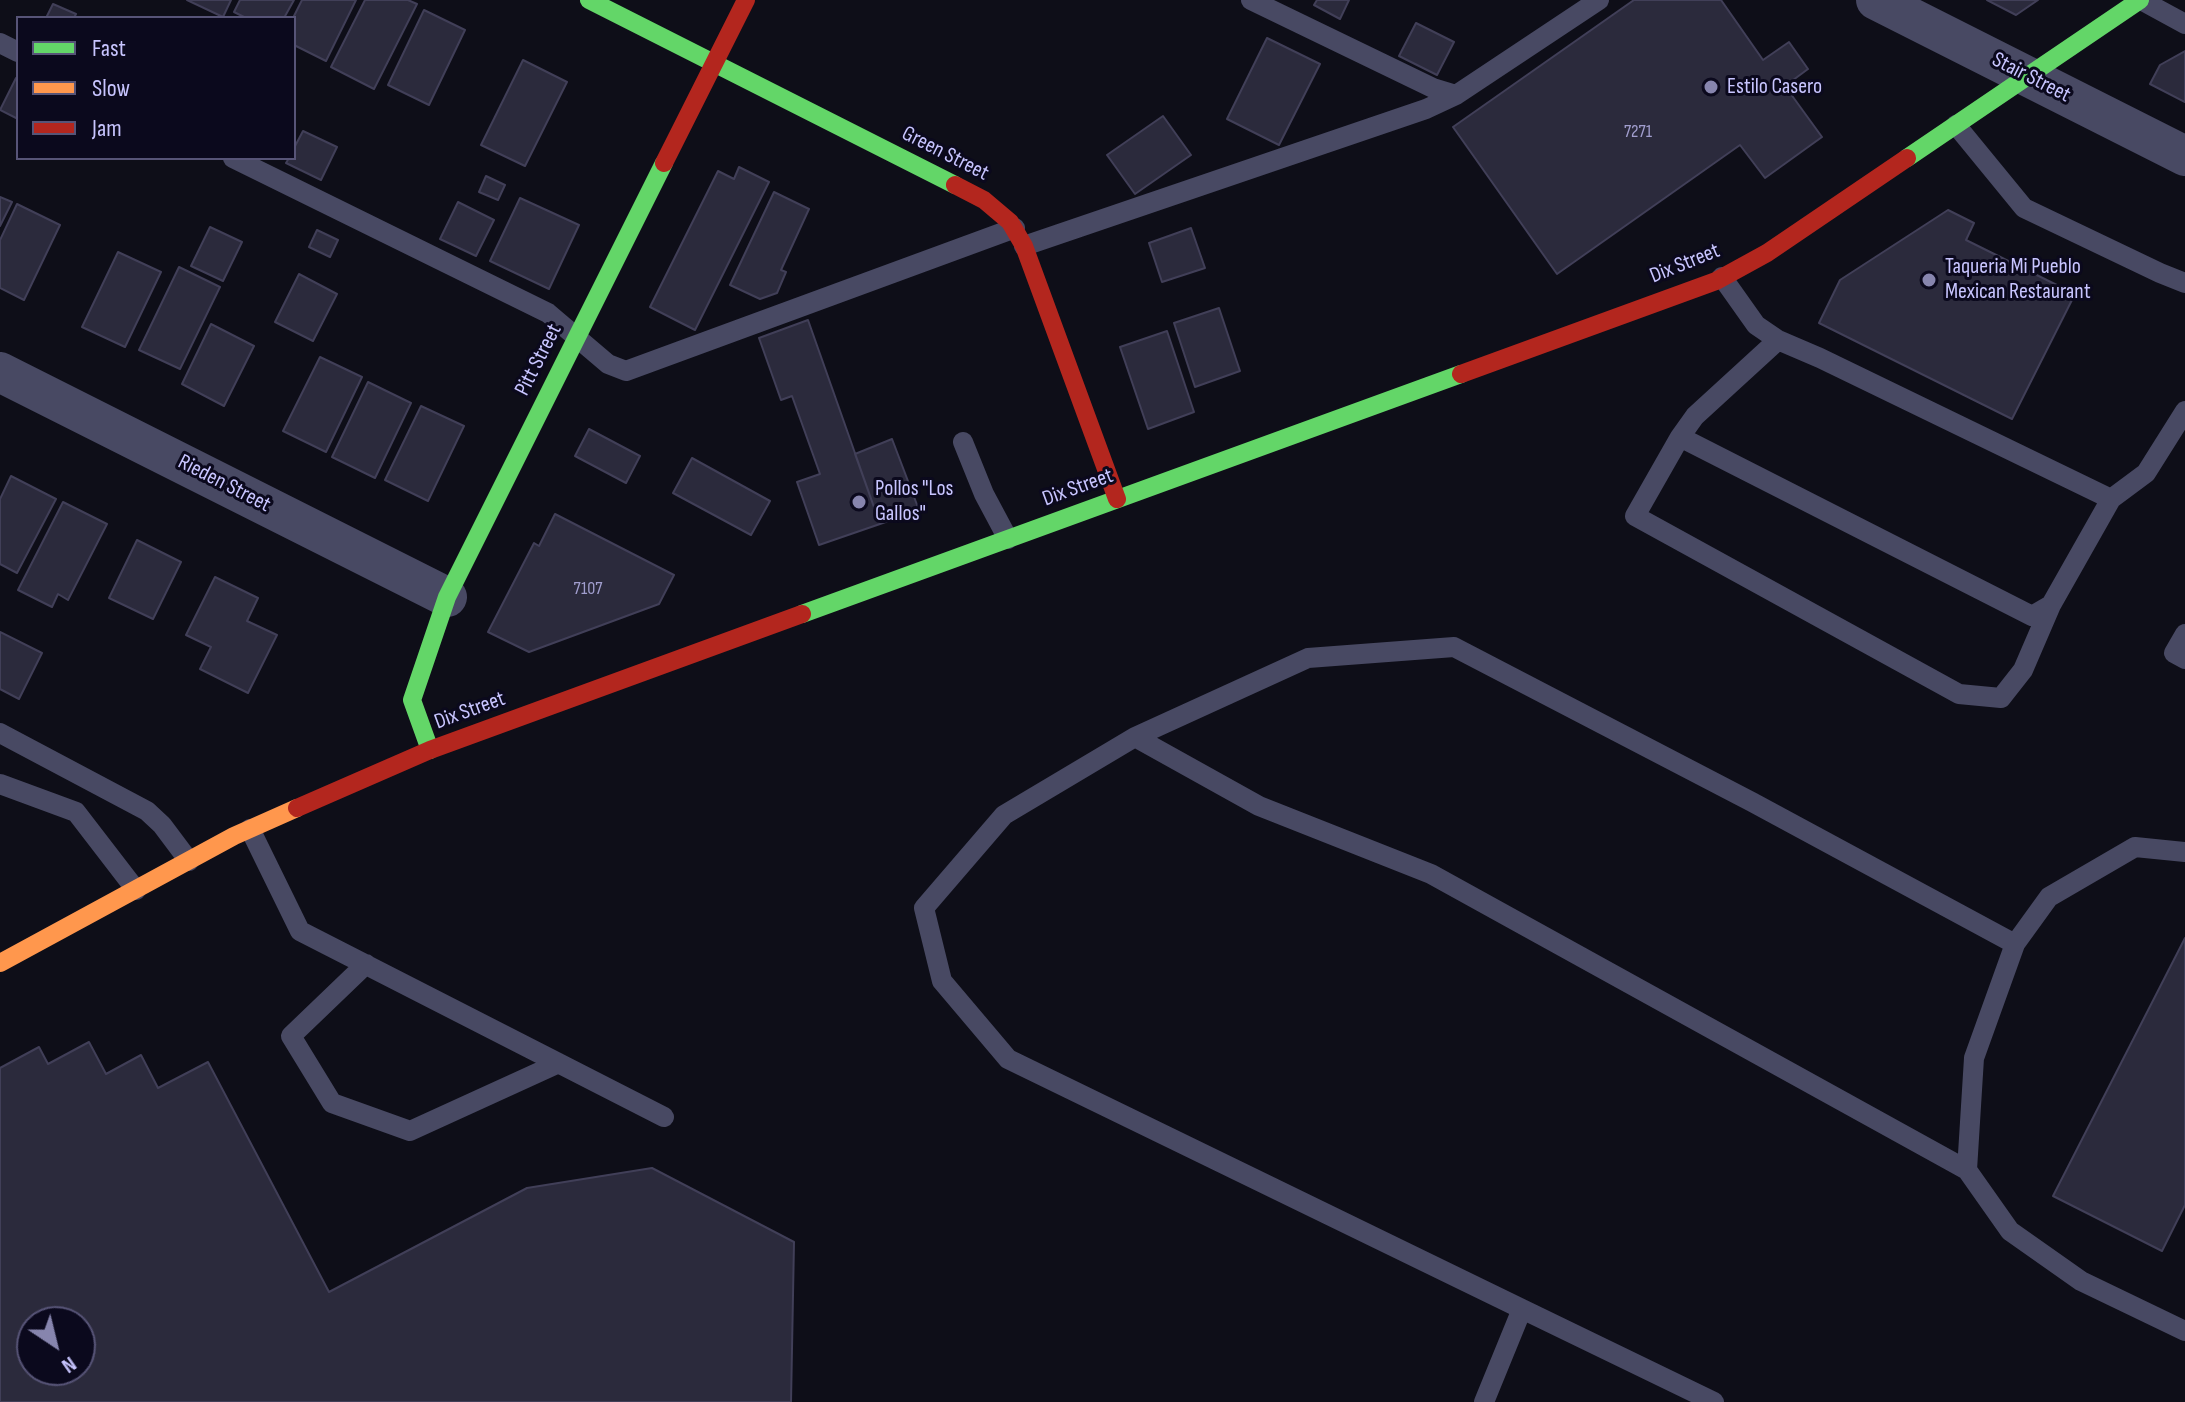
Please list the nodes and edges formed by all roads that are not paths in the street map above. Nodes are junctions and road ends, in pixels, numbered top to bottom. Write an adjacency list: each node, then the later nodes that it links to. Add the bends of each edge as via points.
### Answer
1 (589, 0): 8 (street, Green Street)
2 (746, 0): 8 (street, Pitt Street)
3 (1251, 0): 10 (lane)
4 (1599, 0): 10 (lane)
5 (1876, 0): 9 (street, Stair Street)
6 (2140, 0): 7 (lane); 9 (street, Dix Street)
7 (2185, 24)
8 (714, 63): 14 (street, Green Street, via 984,200); 17 (street, Pitt Street)
9 (2028, 76): 11 (street, Dix Street); 12 (street, Stair Street)
10 (1456, 95): 14 (lane, via 1426,109)
11 (1956, 125): 15 (street, Dix Street, via 1767,253); 16 (lane, via 2024,208)
12 (2185, 156)
13 (237, 160): 17 (lane, via 548,313)
14 (1019, 237): 17 (lane, via 626,371 608,364); 23 (street, Green Street)
15 (1722, 277): 18 (lane, via 1756,325); 23 (street, Dix Street)
16 (2185, 283)
17 (577, 337): 26 (street, Pitt Street)
18 (1778, 340): 21 (lane, via 1695,416); 24 (lane)
19 (0, 372): 26 (street, Rieden Street)
20 (2185, 411): 24 (lane, via 2146,473)
21 (1680, 437): 27 (lane, via 2032,616); 27 (lane, via 1635,516 1959,694 2001,698 2023,670)
22 (963, 442): 25 (lane)
23 (1117, 499): 25 (street, Dix Street)
24 (2111, 499): 27 (lane)
25 (1008, 539): 32 (street, Dix Street)
26 (447, 597): 32 (street, Pitt Street, via 412,700)
27 (2051, 605)
28 (2185, 634): 29 (lane, via 2174,653)
29 (2185, 659)
30 (0, 733): 36 (lane, via 147,811)
31 (1135, 737): 38 (lane, via 1308,658 1454,647); 43 (lane, via 1259,806 1431,874); 44 (lane, via 1004,815 924,908 942,981 1008,1059)
32 (430, 750): 34 (street, Dix Street)
33 (0, 784): 37 (lane, via 76,812)
34 (250, 829): 36 (street, Dix Street); 40 (lane, via 300,931)
35 (2185, 852): 38 (lane, via 2135,847 2049,897)
36 (189, 861): 37 (street, Dix Street)
37 (136, 890): 39 (street, Dix Street)
38 (2015, 944): 43 (lane, via 1974,1058)
39 (0, 963)
40 (366, 964): 41 (lane); 41 (lane, via 291,1036 332,1103 410,1131)
41 (559, 1063): 42 (lane)
42 (664, 1117)
43 (1967, 1170): 45 (lane, via 2010,1231 2081,1281)
44 (1522, 1309): 46 (lane); 47 (lane)
45 (2185, 1331)
46 (1484, 1402)
47 (1714, 1402)

